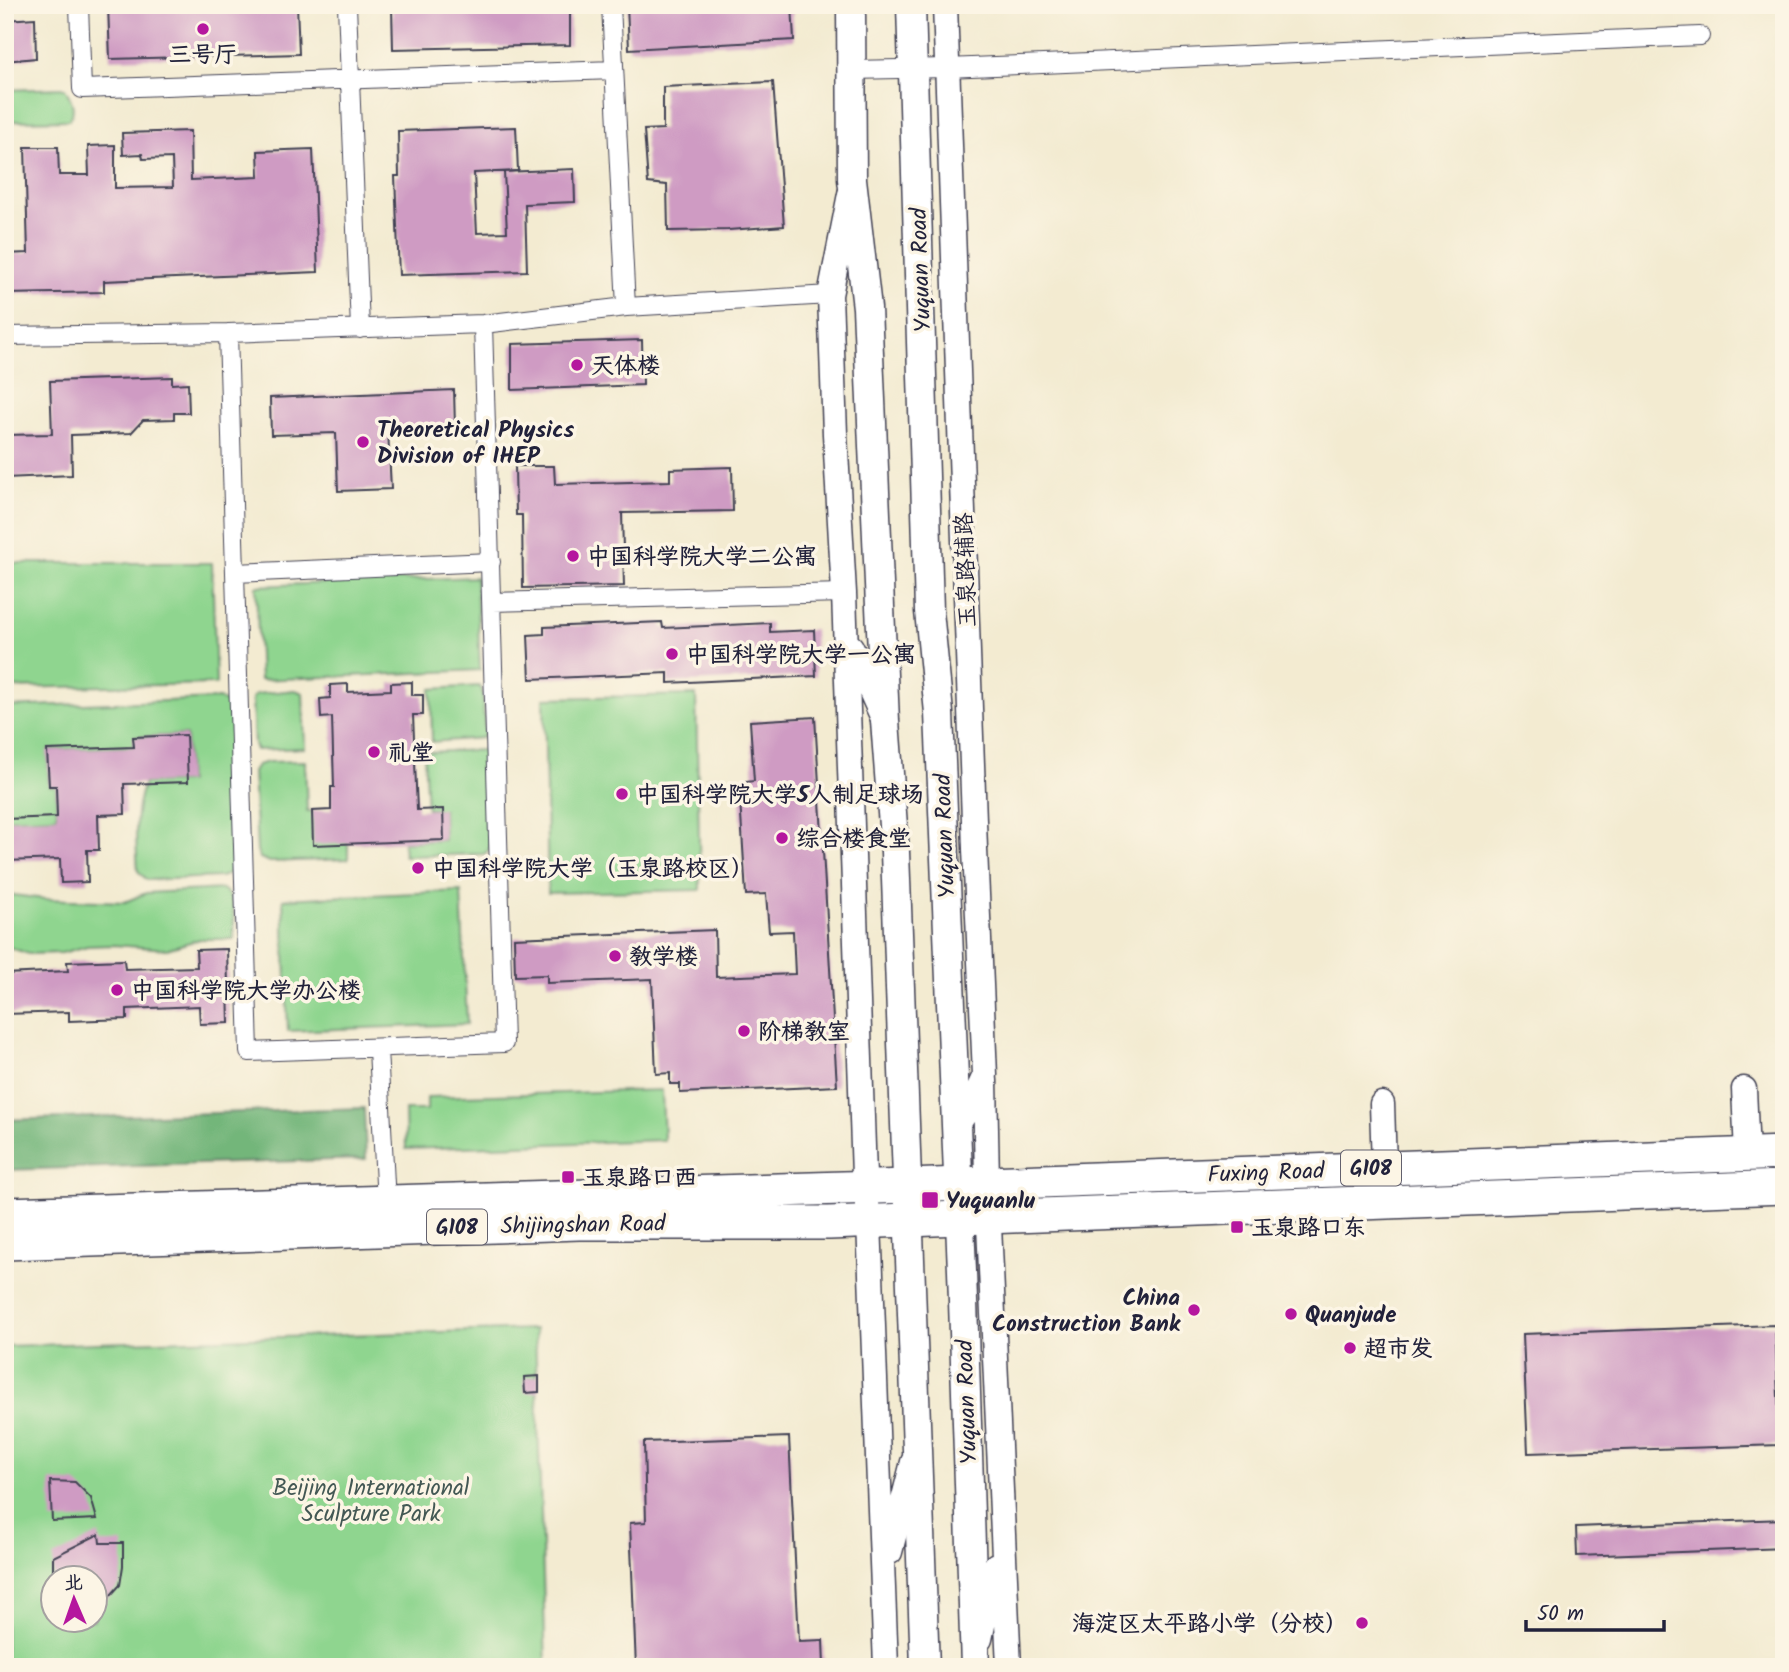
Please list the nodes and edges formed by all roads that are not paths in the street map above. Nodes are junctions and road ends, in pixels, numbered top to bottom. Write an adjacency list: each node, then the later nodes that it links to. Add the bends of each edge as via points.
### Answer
1 (79, 5): 12 (street, via 82,89)
2 (348, 5): 12 (street)
3 (611, 5): 10 (street)
4 (851, 5): 11 (main road)
5 (911, 5): 8 (main road, Yuquan Road)
6 (945, 5): 9 (street, 玉泉路辅路)
7 (1700, 36): 9 (street)
8 (914, 68): 9 (street); 11 (street); 30 (main road, Yuquan Road, via 929,611 939,713)
9 (947, 68): 27 (street, 玉泉路辅路)
10 (614, 70): 12 (street); 15 (street)
11 (851, 70): 13 (main road)
12 (350, 79): 17 (street)
13 (852, 179): 14 (street); 25 (main road, via 867,308)
14 (830, 295): 15 (street); 22 (street)
15 (626, 307): 16 (street)
16 (483, 324): 17 (street); 20 (street)
17 (360, 328): 18 (street)
18 (228, 333): 19 (street); 21 (street)
19 (5, 336)
20 (491, 562): 21 (street); 23 (street)
21 (235, 573): 26 (street, via 249,1052)
22 (844, 593): 23 (street); 24 (street)
23 (493, 603): 26 (street, via 504,1043)
24 (845, 634): 25 (street); 36 (street)
25 (885, 722): 35 (main road, via 896,866)
26 (377, 1049): 38 (street)
27 (985, 1075): 30 (street, 玉泉路辅路); 34 (street, Yuquan Road)
28 (1744, 1089): 32 (street)
29 (1382, 1104): 33 (street)
30 (956, 1128): 34 (main road, Yuquan Road)
31 (1784, 1153): 32 (highway, Fuxing Road / G108)
32 (1747, 1154): 33 (highway, Fuxing Road / G108)
33 (1384, 1167): 34 (highway, Fuxing Road / G108)
34 (973, 1182): 35 (highway, G108); 40 (main road, Yuquan Road)
35 (908, 1186): 36 (highway, Shijingshan Road / G108); 41 (main road)
36 (865, 1187): 38 (highway, Shijingshan Road / G108); 42 (street)
37 (1784, 1187): 40 (highway, Fuxing Road / G108)
38 (386, 1203): 39 (highway, Shijingshan Road / G108)
39 (5, 1214)
40 (974, 1218): 41 (highway, G108); 45 (street, Yuquan Road); 47 (main road, Yuquan Road)
41 (910, 1220): 42 (highway, Shijingshan Road / G108); 44 (main road)
42 (869, 1222): 43 (highway, Shijingshan Road / G108, via 565,1223); 46 (street)
43 (5, 1243)
44 (918, 1444): 46 (street); 49 (main road)
45 (1003, 1534): 47 (street); 50 (street, Yuquan Road)
46 (883, 1578): 48 (street)
47 (975, 1663)
48 (886, 1667)
49 (925, 1667)
50 (1009, 1667)

